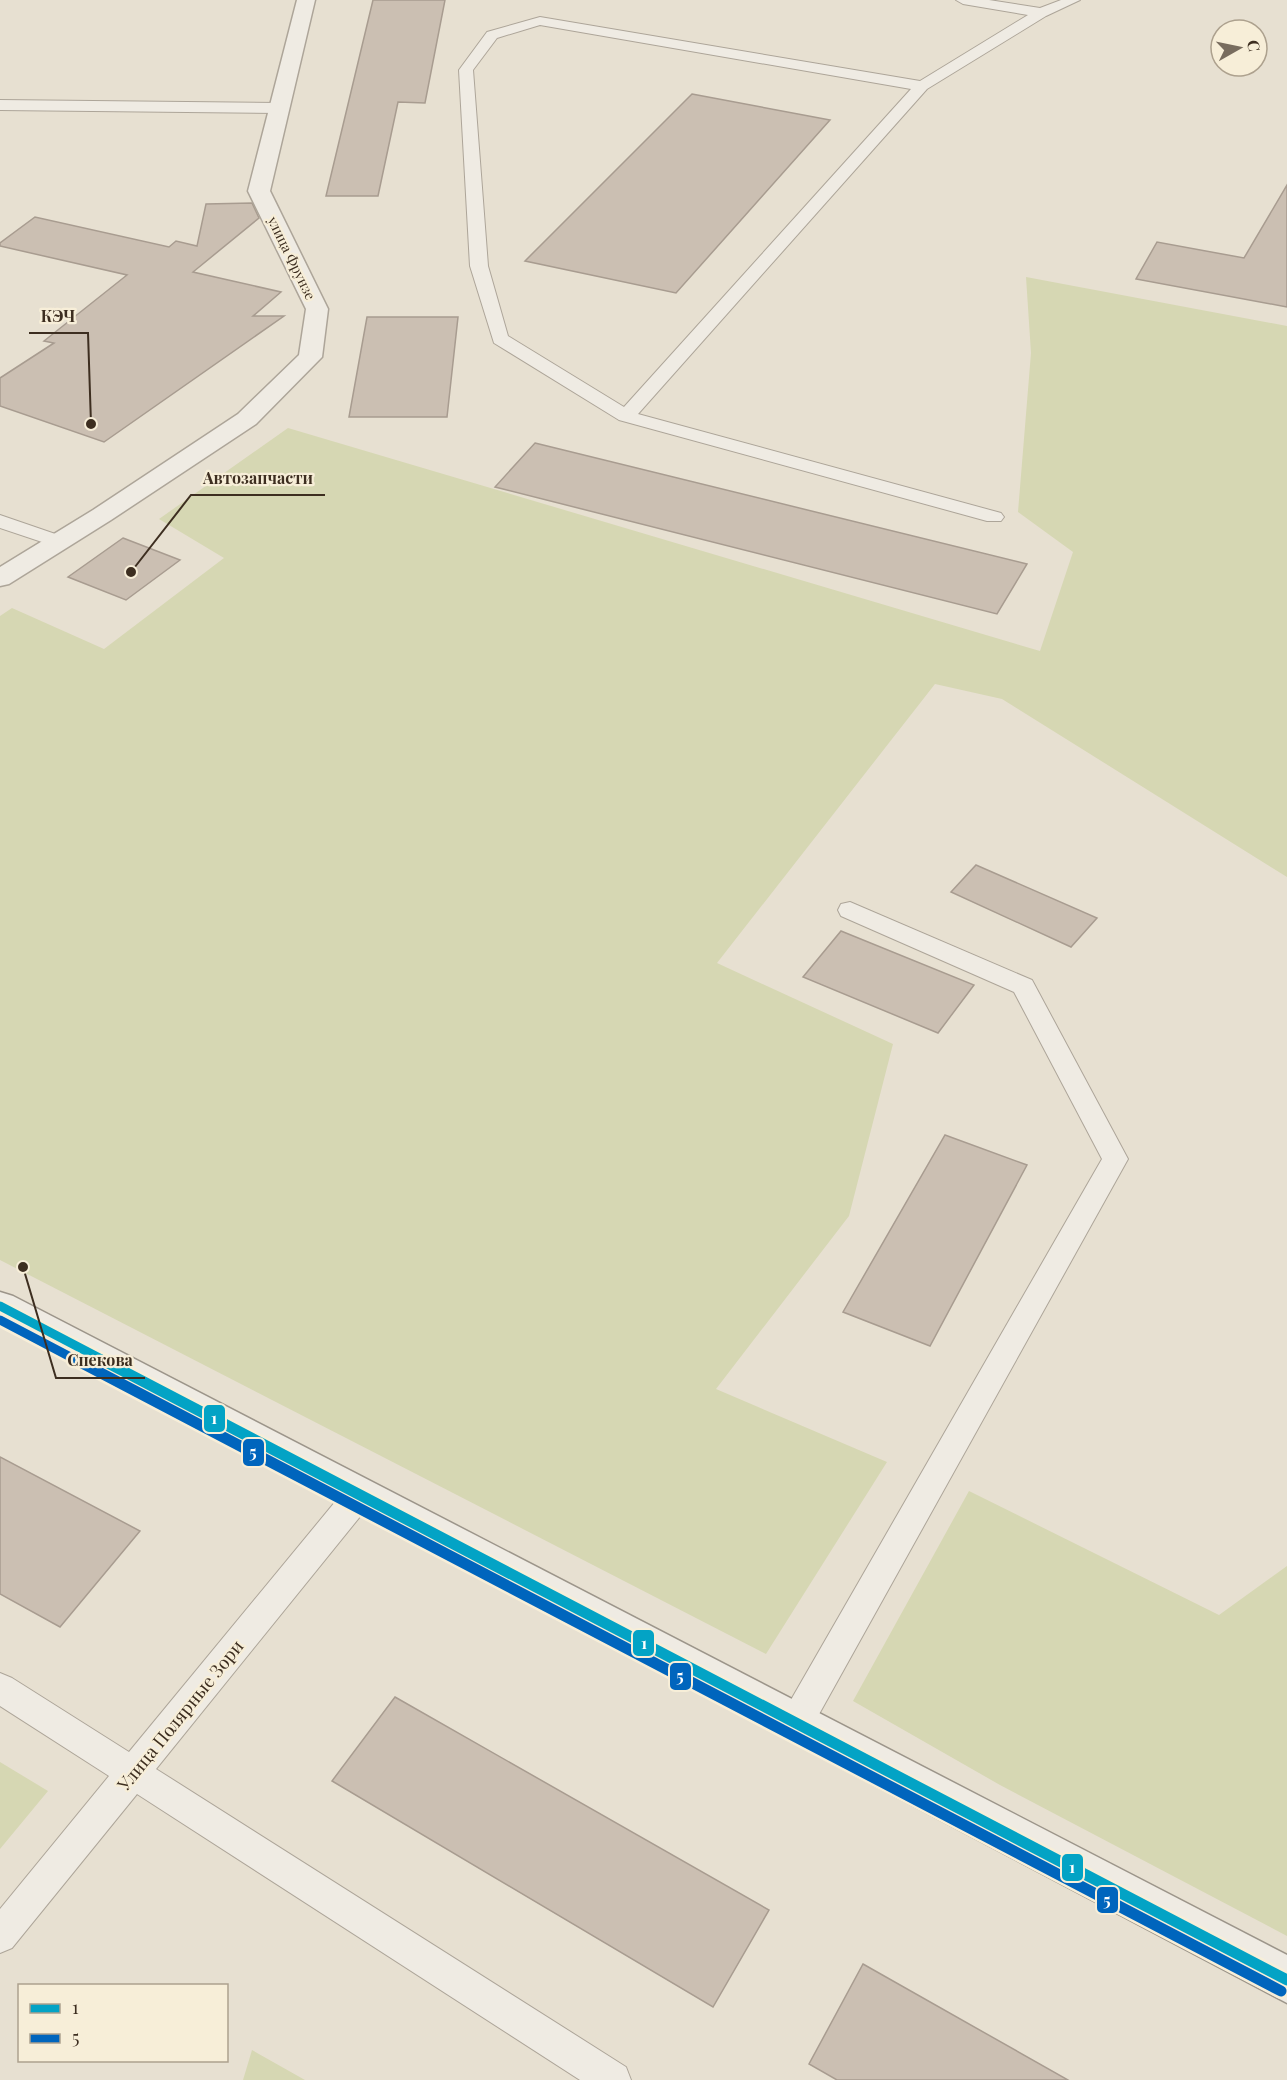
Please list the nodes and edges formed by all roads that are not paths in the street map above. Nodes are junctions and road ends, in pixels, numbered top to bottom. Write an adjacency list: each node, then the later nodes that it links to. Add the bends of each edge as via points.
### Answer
1 (306, 0): 7 (street, улица Фрунзе)
2 (963, 0): 4 (lane)
3 (1073, 0): 4 (lane)
4 (1041, 13): 5 (lane)
5 (922, 86): 8 (lane); 8 (lane, via 540,21 492,35 466,70 479,266 500,339)
6 (0, 105): 7 (lane)
7 (279, 108): 11 (street, улица Фрунзе, via 259,191 317,309 310,357 247,419)
8 (626, 416): 9 (lane)
9 (994, 517)
10 (0, 521): 11 (lane)
11 (60, 542): 12 (street, улица Фрунзе)
12 (0, 578)
13 (850, 910): 17 (lane, via 1023,986 1114,1159)
14 (0, 1306): 15 (street)
15 (360, 1494): 17 (street); 18 (lane, Улица Полярные Зори)
16 (0, 1688): 18 (lane)
17 (796, 1723): 20 (street)
18 (134, 1772): 19 (lane, Улица Полярные Зори); 21 (lane)
19 (0, 1936)
20 (1287, 1980)
21 (613, 2080)

